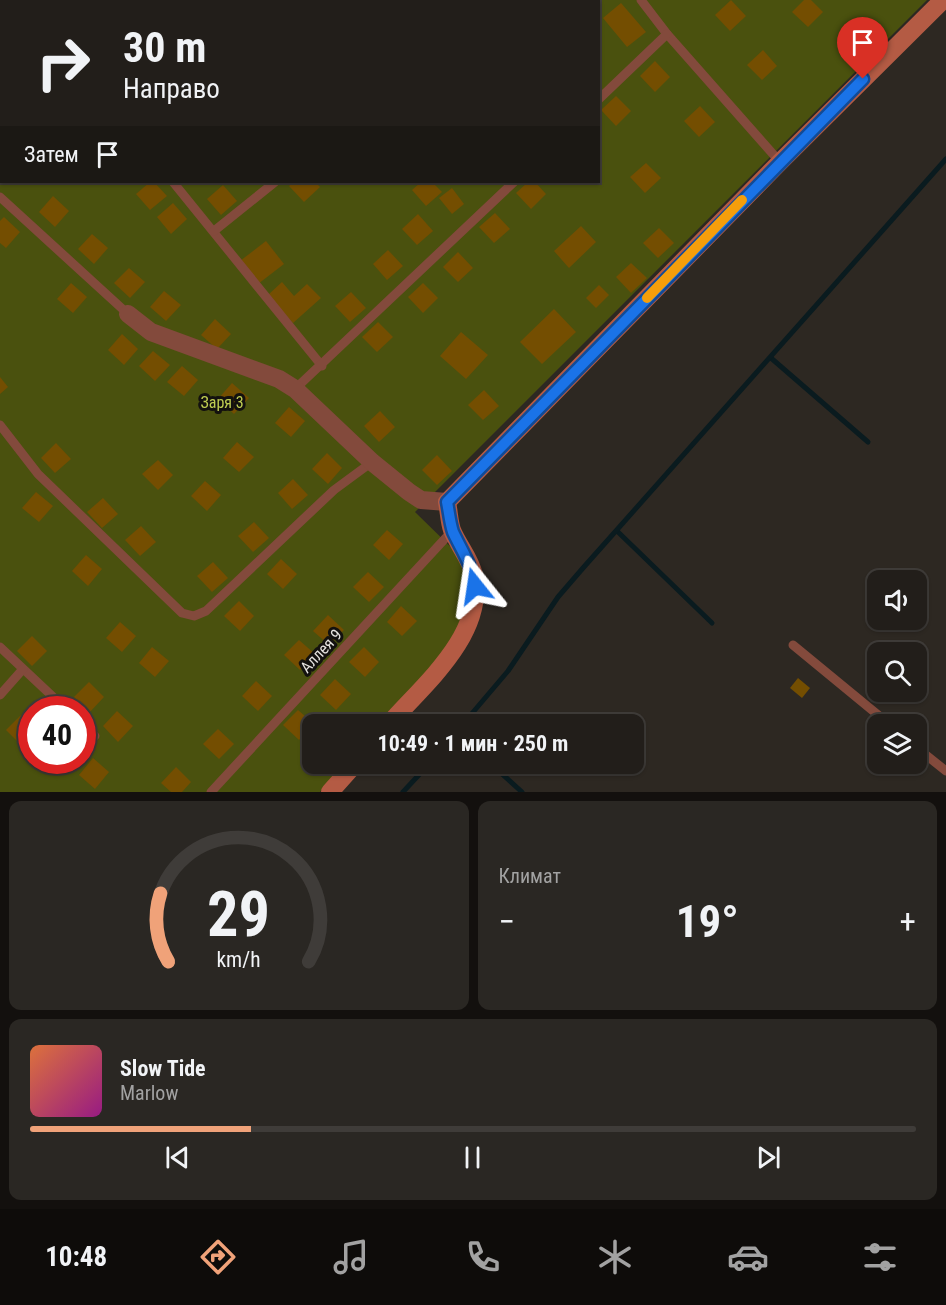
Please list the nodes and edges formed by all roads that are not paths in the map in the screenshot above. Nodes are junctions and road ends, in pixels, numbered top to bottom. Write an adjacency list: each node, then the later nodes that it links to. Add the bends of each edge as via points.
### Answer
1 (641, 0): 3 (lane)
2 (943, 0): 5 (street)
3 (667, 34): 4 (lane); 5 (lane)
4 (600, 98)
5 (780, 162): 16 (street)
6 (174, 183): 10 (lane)
7 (274, 183): 10 (lane)
8 (513, 183): 12 (lane)
9 (0, 197): 11 (lane)
10 (214, 231): 12 (lane)
11 (128, 314): 13 (street, via 152,332 279,379)
12 (322, 366): 13 (lane)
13 (295, 389): 15 (street)
14 (0, 425): 15 (lane, via 38,474 182,613 194,616 206,611 334,490)
15 (372, 462): 16 (street, via 422,500)
16 (447, 502): 17 (street)
17 (453, 530): 23 (street, via 473,573 473,611 454,650); 28 (lane, Аллея 9)
18 (793, 645): 24 (lane)
19 (0, 647): 20 (lane)
20 (23, 669): 21 (lane); 22 (lane)
21 (0, 695)
22 (52, 696)
23 (398, 714)
24 (877, 714)
25 (927, 756): 26 (lane)
26 (946, 771)
27 (346, 774): 29 (street)
28 (211, 792)
29 (330, 792)

